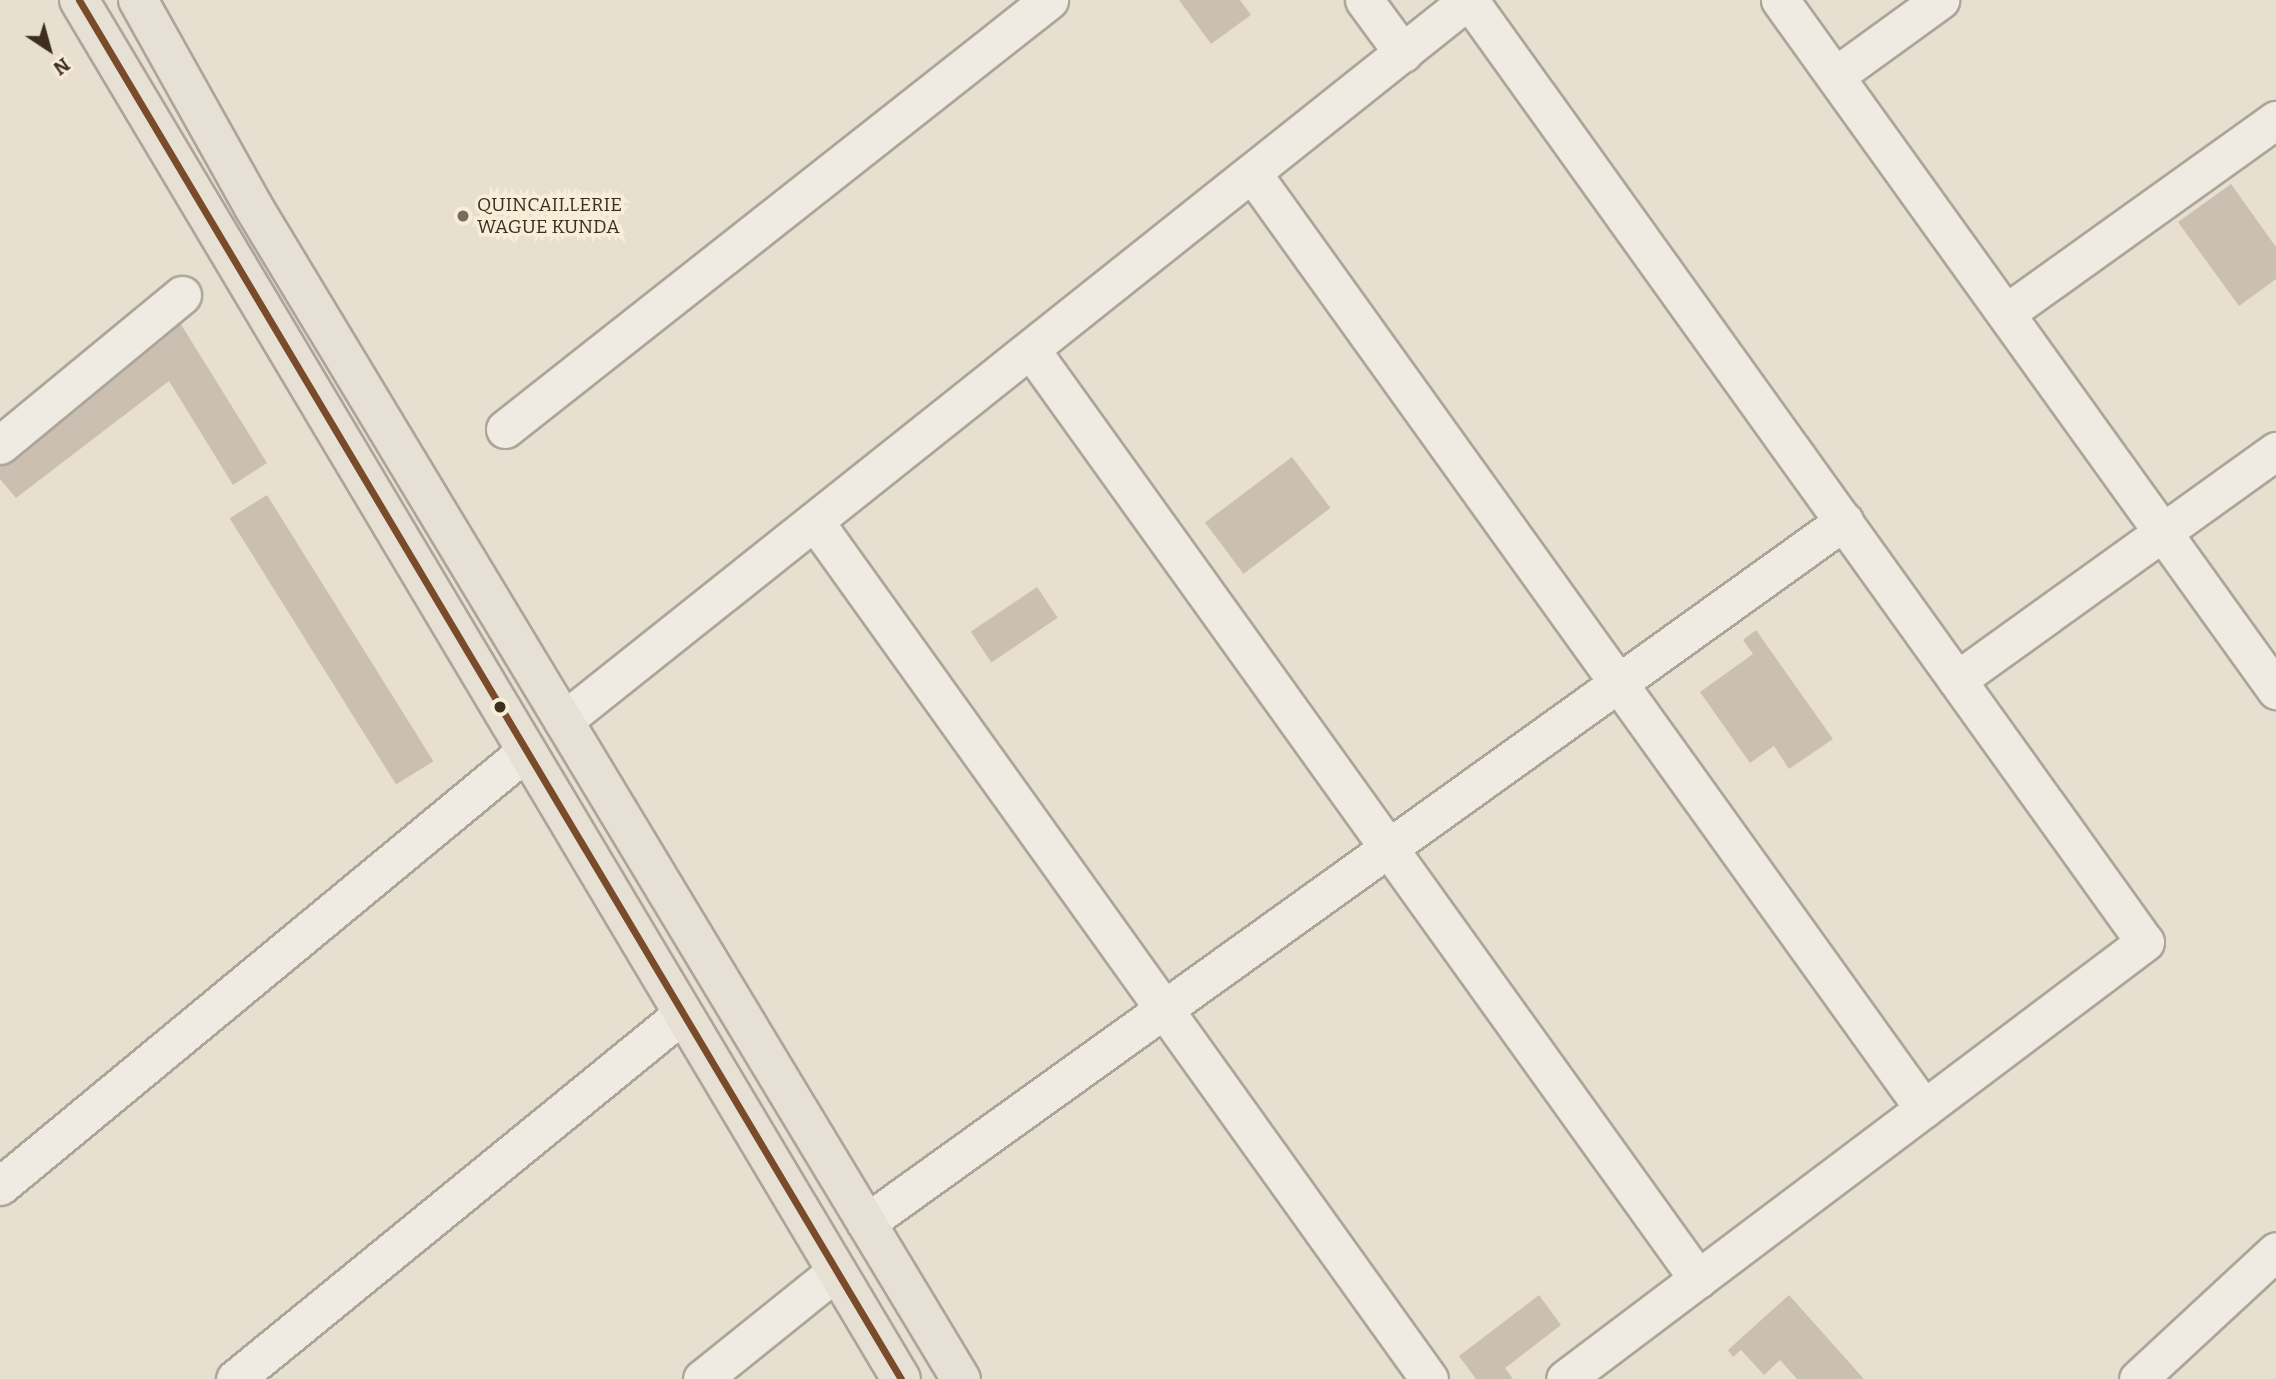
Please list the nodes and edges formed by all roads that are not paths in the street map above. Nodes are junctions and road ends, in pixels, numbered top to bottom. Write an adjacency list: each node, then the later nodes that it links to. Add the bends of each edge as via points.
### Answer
1 (79, 0): 25 (main road)
2 (138, 0): 24 (main road, via 253,206)
3 (1049, 0): 15 (street)
4 (1364, 0): 8 (street)
5 (1469, 0): 8 (street); 19 (street)
6 (1780, 0): 9 (street)
7 (1940, 0): 9 (street)
8 (1403, 53): 11 (street)
9 (1835, 76): 13 (street)
10 (2276, 120): 13 (street)
11 (1252, 173): 14 (street); 22 (street)
12 (182, 295): 16 (street)
13 (2006, 313): 20 (street)
14 (1031, 350): 18 (street); 26 (street)
15 (505, 429)
16 (0, 445)
17 (2276, 451): 20 (street)
18 (815, 522): 24 (street); 27 (street)
19 (1844, 522): 21 (street); 22 (street)
20 (2163, 533): 21 (street); 23 (street)
21 (1957, 680): 29 (street, via 2145,942)
22 (1619, 683): 26 (street); 29 (street)
23 (2276, 690)
24 (563, 721): 31 (main road)
25 (525, 752): 28 (main road); 30 (street)
26 (1389, 848): 27 (street); 34 (street)
27 (1164, 1010): 31 (street); 39 (street)
28 (680, 1016): 33 (main road); 35 (street)
29 (1924, 1109): 34 (street)
30 (0, 1186)
31 (866, 1223): 38 (main road)
32 (2276, 1251): 41 (street)
33 (835, 1272): 36 (street); 37 (main road)
34 (1698, 1279): 40 (street)
35 (235, 1379)
36 (702, 1379)
37 (901, 1379)
38 (961, 1379)
39 (1429, 1379)
40 (1565, 1379)
41 (2138, 1379)

